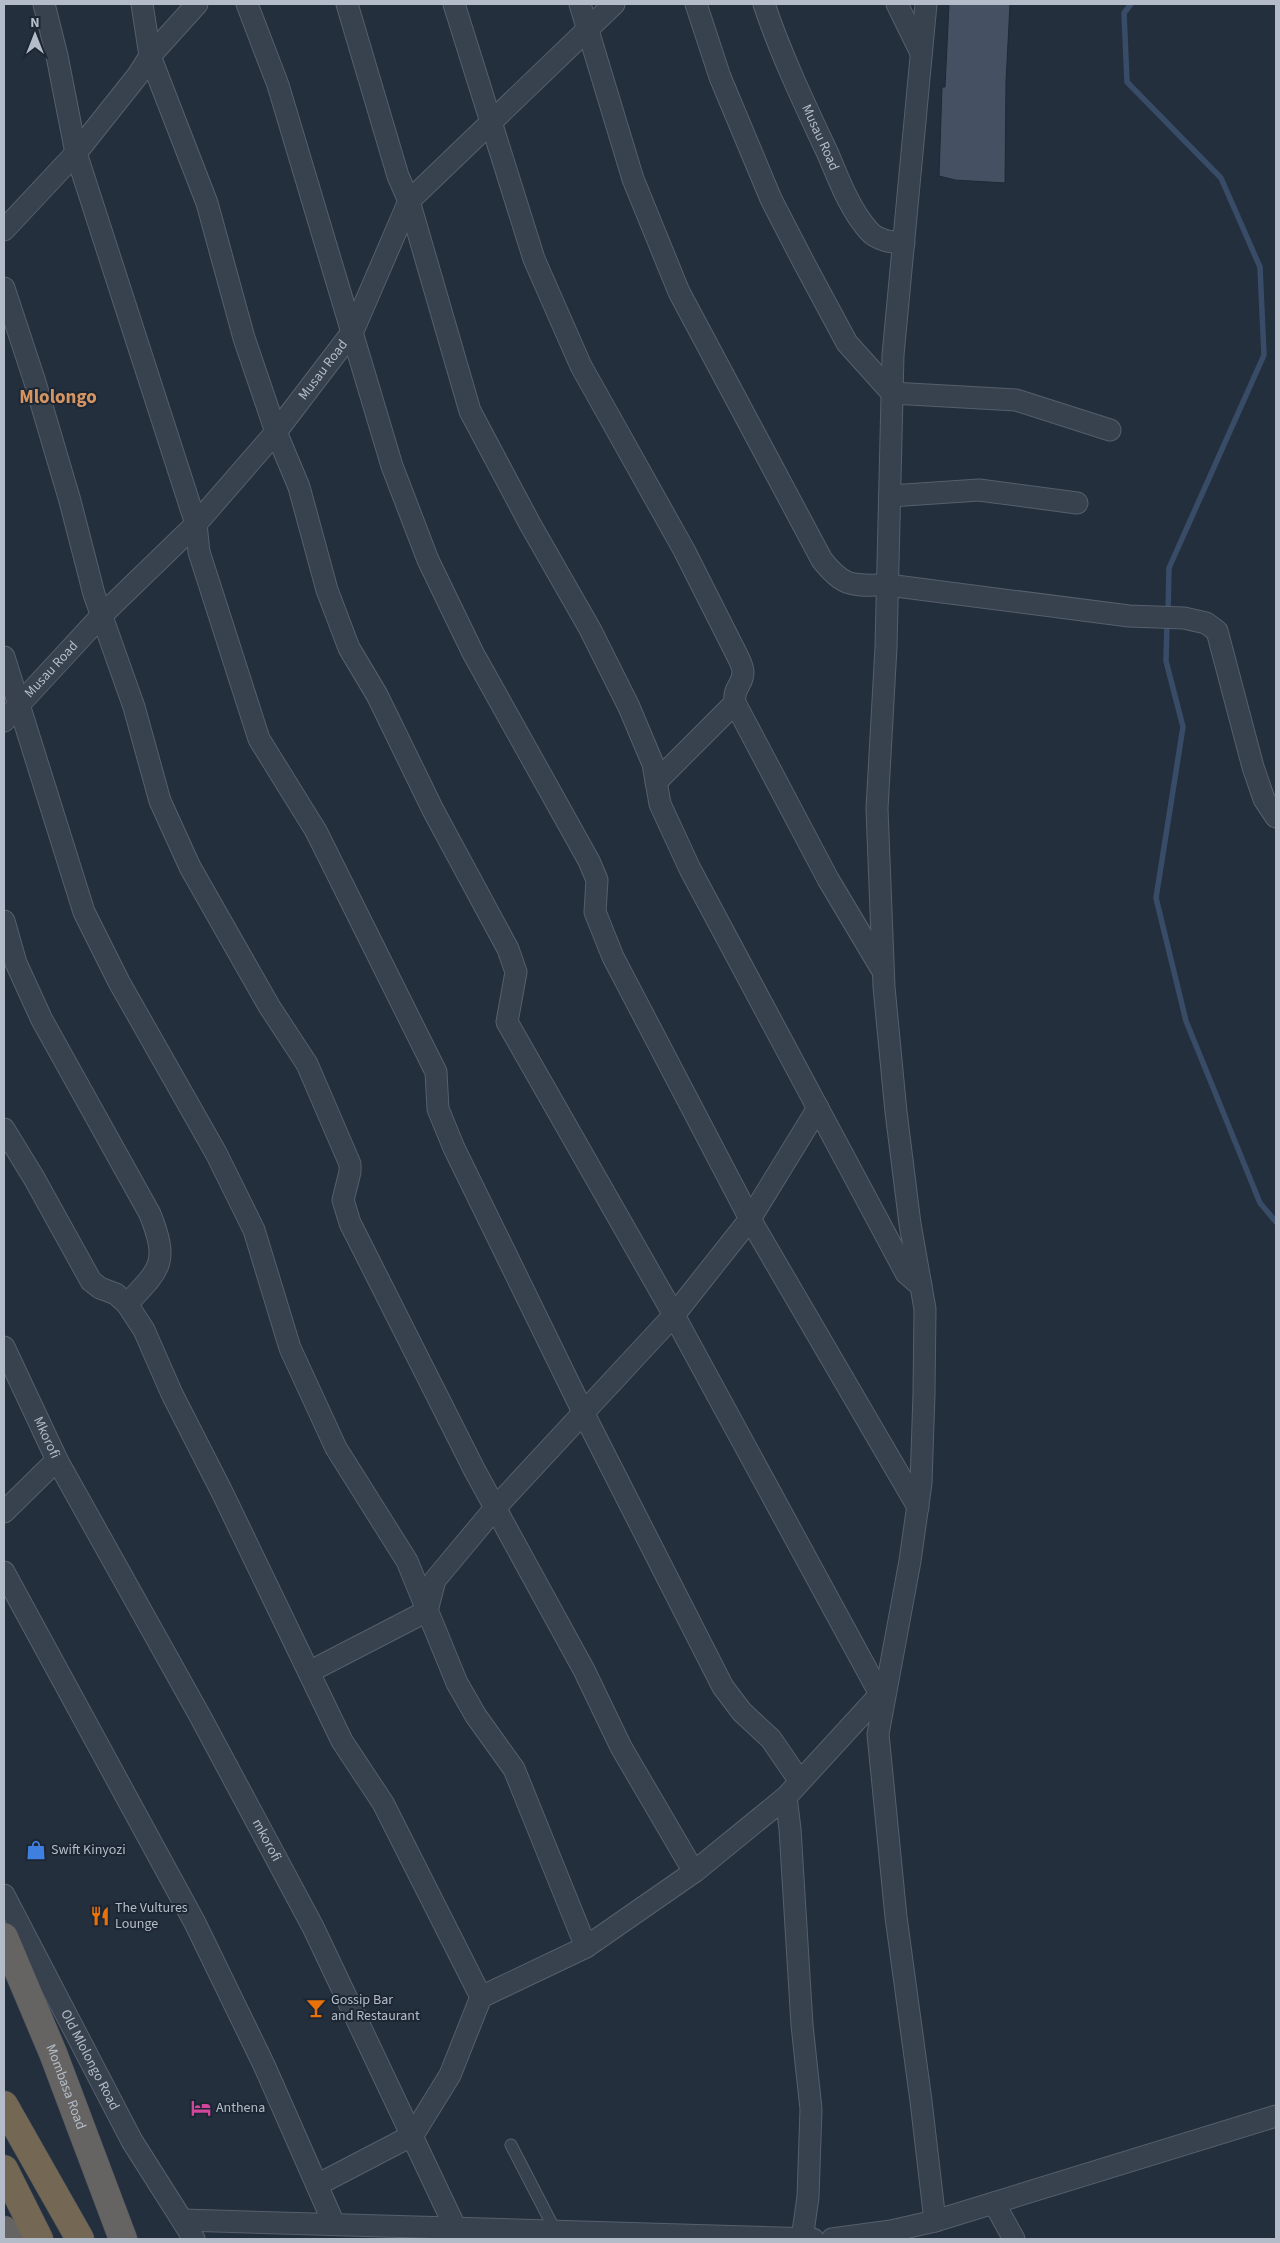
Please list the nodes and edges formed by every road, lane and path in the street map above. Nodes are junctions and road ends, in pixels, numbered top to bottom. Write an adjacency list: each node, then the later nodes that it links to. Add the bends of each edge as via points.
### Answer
1 (44, 4): 17 (street)
2 (142, 4): 15 (street)
3 (197, 4): 15 (street)
4 (247, 4): 22 (street, via 278,85)
5 (346, 4): 18 (street, via 398,176)
6 (454, 4): 16 (street)
7 (580, 4): 13 (street)
8 (614, 4): 13 (street, Musau Road)
9 (696, 4): 23 (street, via 720,77 771,198 847,343)
10 (764, 4): 20 (street, Musau Road, via 794,80 849,201 870,232 886,242)
11 (897, 4): 14 (street)
12 (926, 4): 14 (street)
13 (588, 27): 16 (street, Musau Road); 29 (street, via 633,179 679,292 818,552 836,577 853,585)
14 (921, 53): 20 (street)
15 (150, 56): 17 (street); 25 (street, via 207,203 244,338)
16 (490, 122): 18 (street, Musau Road); 32 (street, via 534,259 581,366 684,550 736,653 743,670 742,680 734,692)
17 (76, 153): 19 (street); 28 (street)
18 (409, 201): 22 (street, Musau Road); 35 (street, via 470,410 590,629 625,699 653,764)
19 (4, 230)
20 (904, 244): 23 (street)
21 (4, 288): 30 (street, via 34,379)
22 (353, 332): 25 (street, Musau Road); 41 (street, via 392,466 428,560 473,653 589,861 597,880 595,912 613,957)
23 (892, 392): 24 (street, via 1016,400); 26 (street)
24 (1110, 430)
25 (276, 432): 28 (street, Musau Road); 44 (street, via 299,487 326,590 350,648 508,949 516,972 507,1022)
26 (890, 496): 27 (street, via 979,490); 29 (street)
27 (1078, 503)
28 (196, 524): 30 (street, Musau Road); 46 (street, via 199,552 259,739 316,831 432,1063 436,1072 438,1109 454,1148)
29 (888, 585): 36 (street, via 1206,623 1217,631 1253,767 1264,799); 38 (street, via 876,809)
30 (101, 616): 33 (street, Musau Road); 49 (street, via 134,707 160,801 190,867 269,1006 307,1064 350,1164 343,1200 350,1223)
31 (4, 657): 33 (street)
32 (735, 703): 35 (street); 38 (street, via 828,879)
33 (18, 705): 34 (street, Musau Road); 52 (street, via 84,912 119,982 216,1153 254,1230 298,1366 336,1448 407,1561)
34 (4, 721)
35 (656, 782): 39 (street, via 660,804 690,869)
36 (1276, 817)
37 (4, 921): 43 (street, via 16,963 42,1020 150,1214 159,1236 162,1258 154,1276)
38 (883, 970): 42 (street, via 897,1122)
39 (818, 1108): 41 (street); 42 (street, via 906,1274)
40 (4, 1129): 43 (street, via 92,1281)
41 (750, 1219): 44 (street); 48 (street)
42 (921, 1286): 48 (street, via 925,1309 924,1394)
43 (127, 1304): 53 (street, via 144,1330 172,1394)
44 (674, 1315): 46 (street); 54 (street)
45 (4, 1347): 47 (street, Mkorofi)
46 (584, 1414): 49 (street); 55 (street, via 723,1687 742,1712 771,1739)
47 (57, 1460): 50 (street, Mkorofi); 64 (street, mkorofi, via 313,1927)
48 (918, 1507): 54 (street)
49 (495, 1508): 52 (street, via 435,1580); 57 (street, via 584,1670 621,1747)
50 (4, 1512)
51 (4, 1572): 67 (street, via 195,1924 268,2073)
52 (427, 1612): 53 (street); 60 (street, via 457,1683 514,1769)
53 (309, 1672): 61 (street, via 342,1740 383,1803)
54 (883, 1691): 55 (street); 70 (street, via 878,1734 896,1917)
55 (799, 1780): 56 (street)
56 (786, 1797): 57 (street); 83 (street, via 811,2109 808,2197)
57 (694, 1872): 60 (street)
58 (4, 1895): 69 (street, Old Mlolongo Road, via 132,2141)
59 (4, 1937): 81 (highway, Mombasa Road, via 53,2052)
60 (586, 1947): 61 (street)
61 (481, 1996): 64 (street, via 450,2075)
62 (4, 2105): 80 (highway)
63 (1276, 2116): 68 (street)
64 (413, 2135): 67 (street); 73 (street, mkorofi)
65 (511, 2145): 75 (lane)
66 (4, 2170): 79 (highway)
67 (317, 2185): 71 (street)
68 (994, 2203): 70 (street); 86 (street)
69 (183, 2220): 71 (street); 82 (street, Old Mlolongo Road)
70 (935, 2221): 85 (street)
71 (334, 2224): 74 (street)
72 (4, 2230): 78 (highway)
73 (456, 2230): 74 (street); 76 (street)
74 (368, 2232)
75 (556, 2232): 76 (street); 77 (street)
76 (502, 2234)
77 (638, 2237): 83 (street)
78 (9, 2239)
79 (39, 2239)
80 (80, 2239)
81 (123, 2239)
82 (194, 2239)
83 (802, 2239): 84 (street)
84 (813, 2239)
85 (832, 2239)
86 (1014, 2239)

